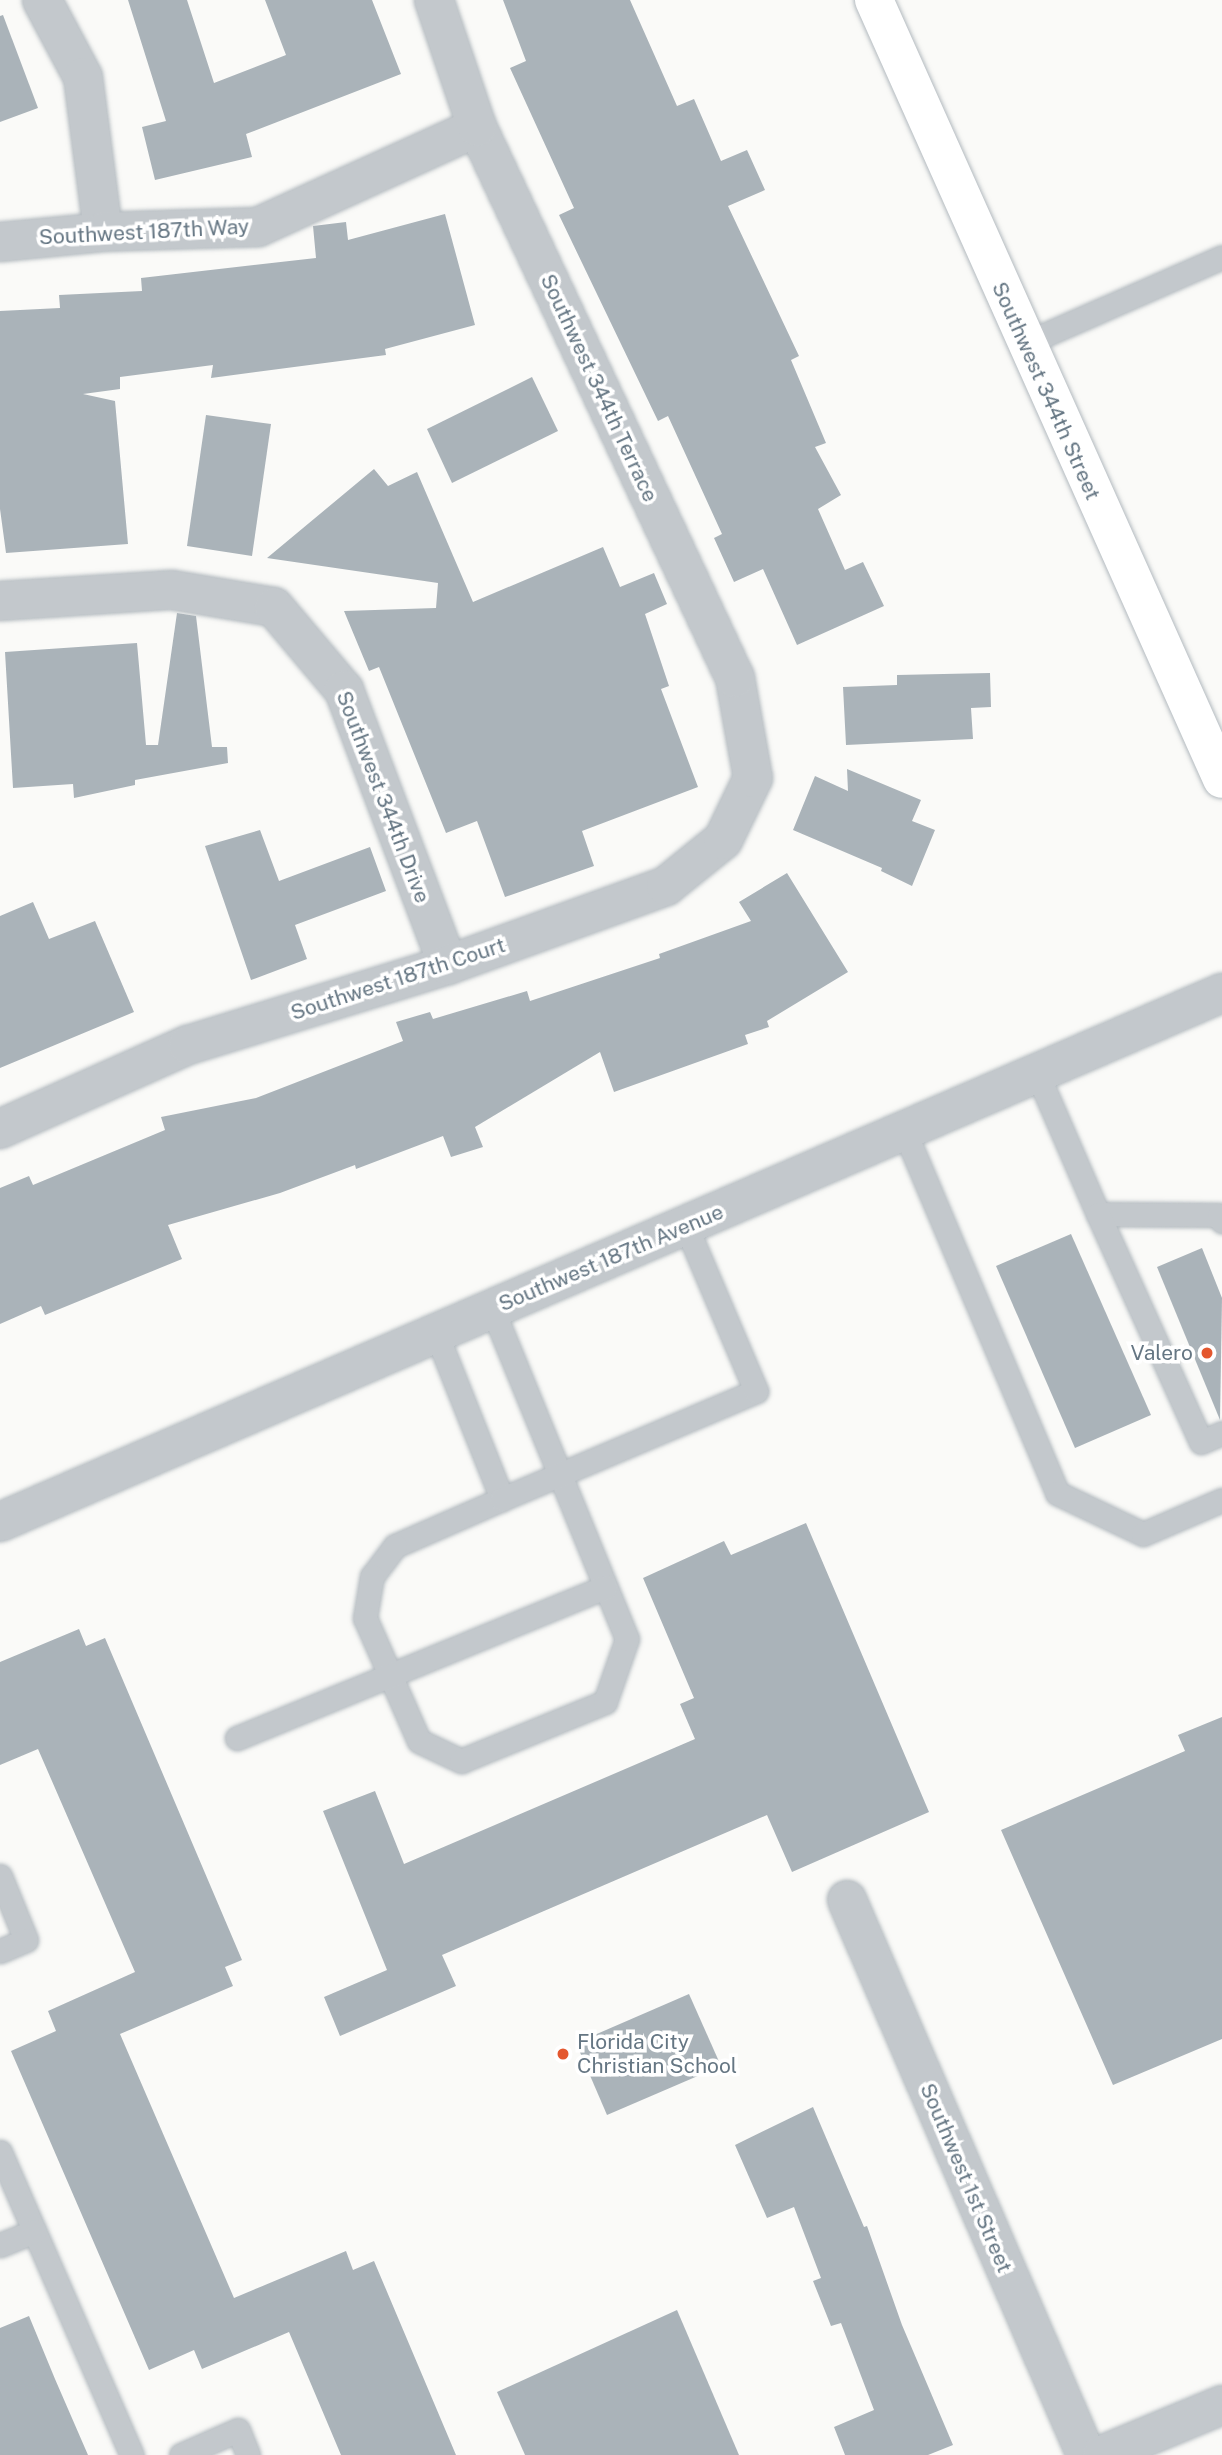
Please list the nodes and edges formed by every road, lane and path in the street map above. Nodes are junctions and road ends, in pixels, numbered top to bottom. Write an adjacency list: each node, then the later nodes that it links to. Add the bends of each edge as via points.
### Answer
1 (43, 0): 5 (street, via 83,77)
2 (434, 0): 4 (street, Southwest 344th Terrace)
3 (874, 0): 8 (main road, Southwest 344th Street)
4 (477, 127): 5 (street, Southwest 187th Way, via 258,227); 10 (street, Southwest 344th Terrace, via 735,678)
5 (103, 232): 6 (street, Southwest 187th Way)
6 (0, 242)
7 (1222, 257): 8 (lane)
8 (1024, 344): 11 (main road, Southwest 344th Street)
9 (0, 601): 12 (street, Southwest 344th Drive, via 172,590 274,607 344,690)
10 (753, 778): 12 (street, Southwest 187th Court, via 723,840 666,887)
11 (1222, 779)
12 (448, 965): 15 (street, Southwest 187th Court, via 188,1045)
13 (1222, 993): 14 (street, Southwest 187th Avenue)
14 (1037, 1073): 16 (street, Southwest 187th Avenue); 17 (lane)
15 (0, 1129)
16 (904, 1130): 19 (street, Southwest 187th Avenue); 25 (lane, via 1057,1493 1143,1534)
17 (1098, 1214): 18 (lane, via 1219,1215); 22 (lane, via 1201,1442)
18 (1222, 1221)
19 (686, 1226): 20 (street, Southwest 187th Avenue); 23 (lane, via 756,1391)
20 (492, 1309): 21 (street, Southwest 187th Avenue); 23 (lane)
21 (436, 1333): 24 (lane); 26 (street, Southwest 187th Avenue)
22 (1222, 1433)
23 (559, 1477): 24 (lane); 27 (lane)
24 (502, 1499): 28 (lane, via 395,1546 372,1576 365,1618)
25 (1222, 1500)
26 (0, 1522)
27 (605, 1587): 28 (lane); 28 (lane, via 627,1639 606,1702 461,1761 419,1741)
28 (389, 1674): 29 (lane)
29 (237, 1738)
30 (0, 1876): 32 (lane, via 26,1940)
31 (847, 1900): 40 (street, Southwest 1st Street)
32 (0, 1951)
33 (0, 2152): 34 (lane)
34 (34, 2231): 35 (lane); 37 (lane)
35 (0, 2245)
36 (1222, 2405): 41 (street)
37 (132, 2455)
38 (181, 2455): 39 (lane, via 238,2430)
39 (248, 2455)
40 (1086, 2455)
41 (1102, 2455)

